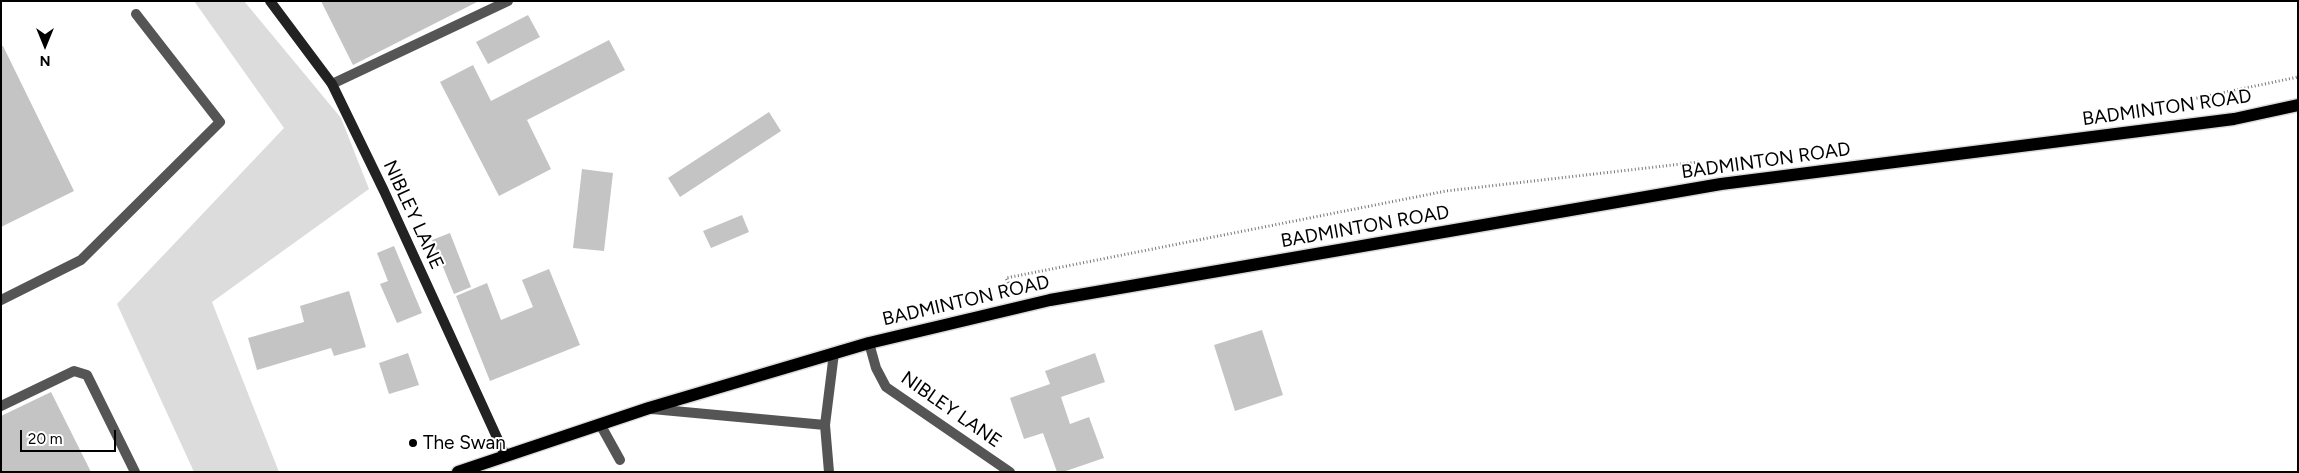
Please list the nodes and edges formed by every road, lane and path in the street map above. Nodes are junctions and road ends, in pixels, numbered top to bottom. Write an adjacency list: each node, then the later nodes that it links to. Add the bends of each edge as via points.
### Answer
1 (270, 1): 4 (street, NIBLEY LANE)
2 (508, 1): 4 (street)
3 (136, 14): 6 (street, via 220,122 81,260)
4 (332, 84): 13 (street, NIBLEY LANE)
5 (2298, 105): 7 (main road, BADMINTON ROAD, via 2234,119 1721,184 1050,300)
6 (1, 300)
7 (869, 343): 8 (main road, BADMINTON ROAD); 18 (street, NIBLEY LANE, via 886,387)
8 (834, 353): 10 (main road, BADMINTON ROAD); 12 (street)
9 (1, 406): 15 (street, via 74,371 87,375)
10 (649, 408): 11 (main road, BADMINTON ROAD); 12 (street)
11 (600, 424): 13 (main road, BADMINTON ROAD); 14 (street)
12 (825, 425): 17 (street)
13 (505, 454): 16 (main road, BADMINTON ROAD)
14 (620, 460)
15 (135, 472)
16 (458, 472)
17 (829, 472)
18 (1010, 472)

